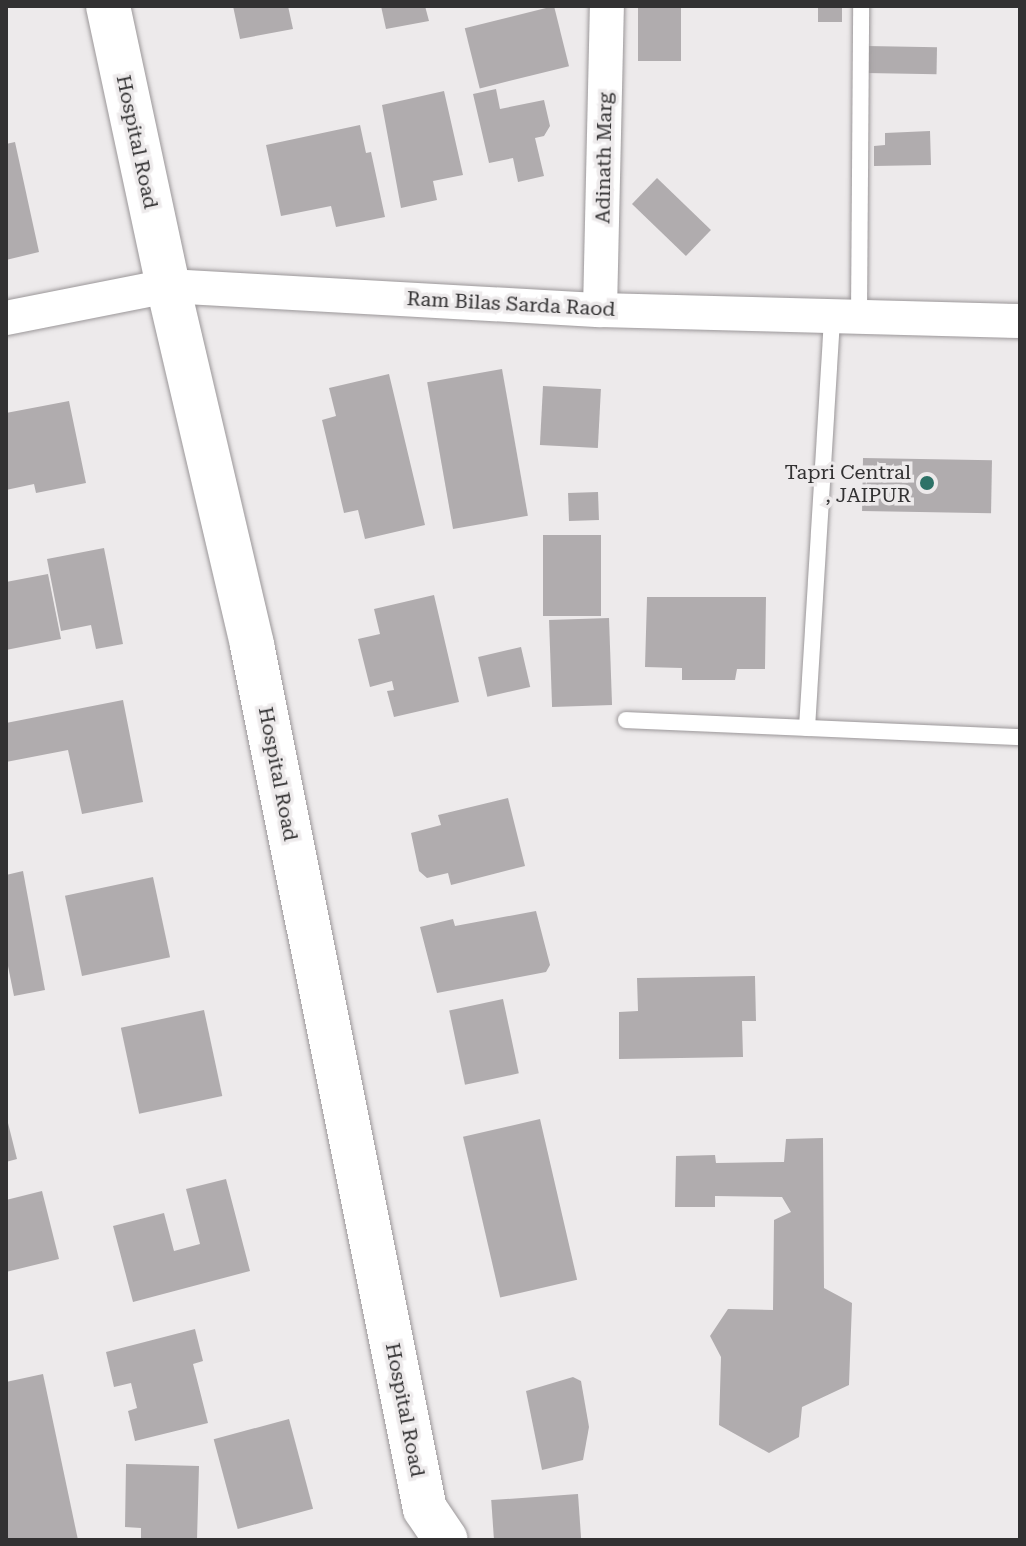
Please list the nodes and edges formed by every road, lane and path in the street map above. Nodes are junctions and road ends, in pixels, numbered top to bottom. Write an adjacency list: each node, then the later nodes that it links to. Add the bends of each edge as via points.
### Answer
1 (108, 6): 4 (street, Hospital Road)
2 (607, 6): 5 (street, Adinath Marg)
3 (861, 6): 6 (lane)
4 (168, 286): 5 (street, Ram Bilas Sarda Raod); 7 (street, Ram Bilas Sarda Raod); 12 (street, Hospital Road, via 252,645)
5 (600, 310): 6 (street, Ram Bilas Sarda Raod)
6 (845, 316): 8 (street, Ram Bilas Sarda Raod); 10 (lane)
7 (6, 318)
8 (1020, 321)
9 (626, 720): 10 (lane)
10 (807, 728): 11 (lane)
11 (1020, 737)
12 (431, 1530)

